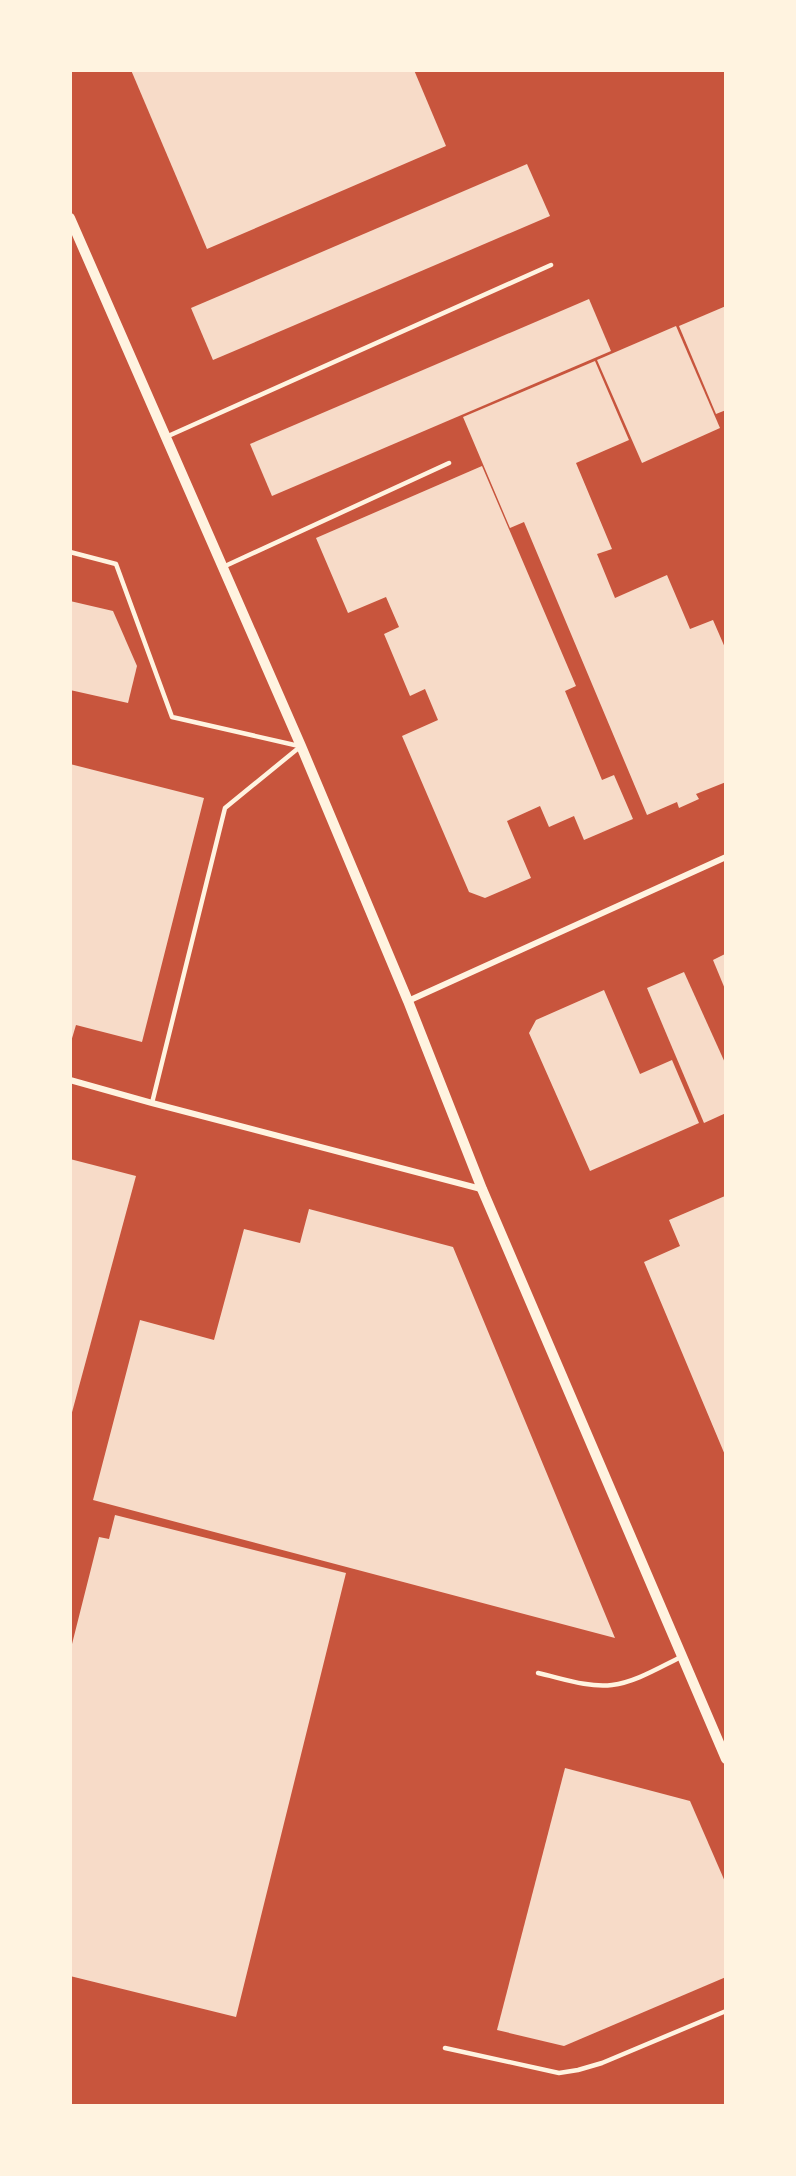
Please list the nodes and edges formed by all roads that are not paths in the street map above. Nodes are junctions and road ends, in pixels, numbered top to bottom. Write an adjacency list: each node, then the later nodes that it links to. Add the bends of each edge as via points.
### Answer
1 (70, 218): 3 (street)
2 (551, 265): 3 (lane)
3 (166, 437): 6 (street)
4 (449, 463): 6 (lane)
5 (70, 552): 7 (lane, via 116,564 172,717)
6 (223, 567): 7 (street)
7 (301, 746): 9 (street); 11 (lane, via 225,808)
8 (726, 857): 9 (street)
9 (408, 1001): 12 (street)
10 (70, 1080): 11 (street)
11 (152, 1103): 12 (street)
12 (482, 1189): 13 (street)
13 (681, 1657): 14 (lane, via 612,1685); 15 (street)
14 (538, 1673)
15 (726, 1760)
16 (726, 2011): 17 (lane, via 602,2063 559,2073)
17 (445, 2048)

